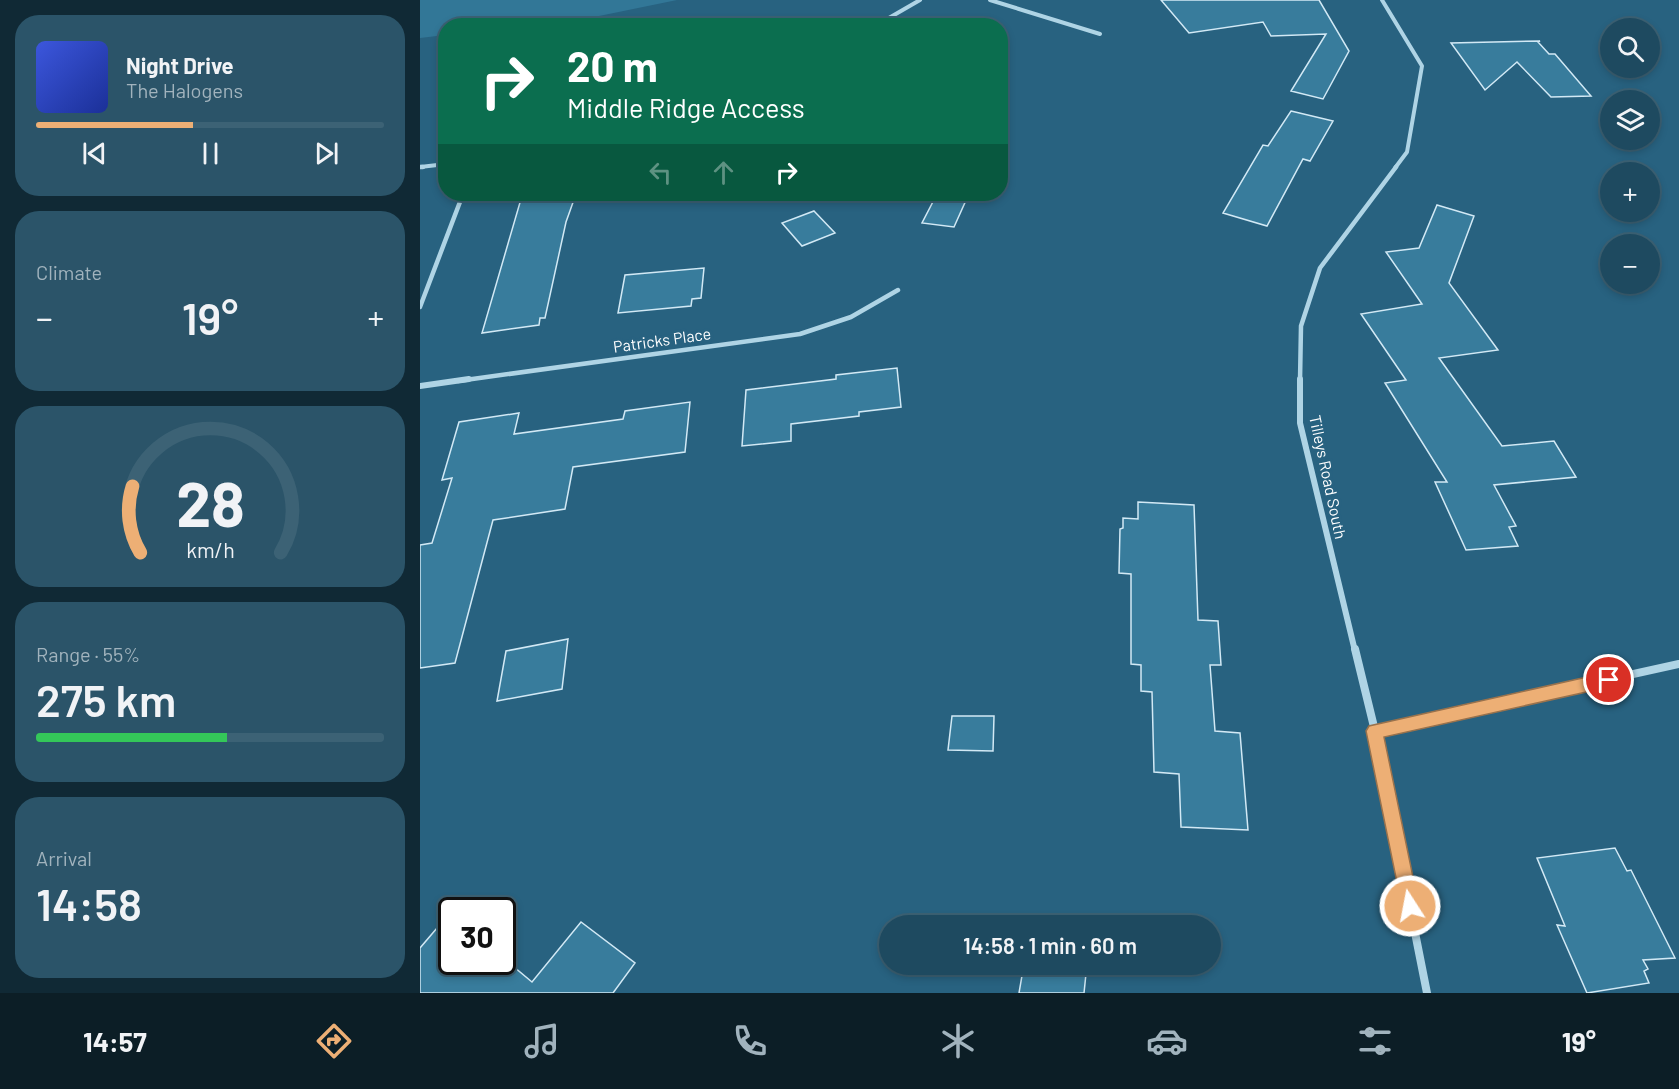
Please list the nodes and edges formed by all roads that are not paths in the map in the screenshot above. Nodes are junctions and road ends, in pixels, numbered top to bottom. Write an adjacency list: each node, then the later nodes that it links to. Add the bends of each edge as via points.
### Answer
1 (920, 0): 4 (street)
2 (990, 0): 5 (street)
3 (1382, 0): 13 (street, Tilleys Road South, via 1422,66 1407,152 1320,268 1300,337 1300,423)
4 (889, 18)
5 (1100, 33)
6 (438, 165): 7 (street)
7 (420, 167)
8 (460, 201): 10 (street)
9 (898, 290): 11 (street, Patricks Place, via 844,321 800,334)
10 (420, 307)
11 (420, 386)
12 (1679, 664): 13 (street)
13 (1375, 731): 14 (street, Tilleys Road South)
14 (1427, 993)

